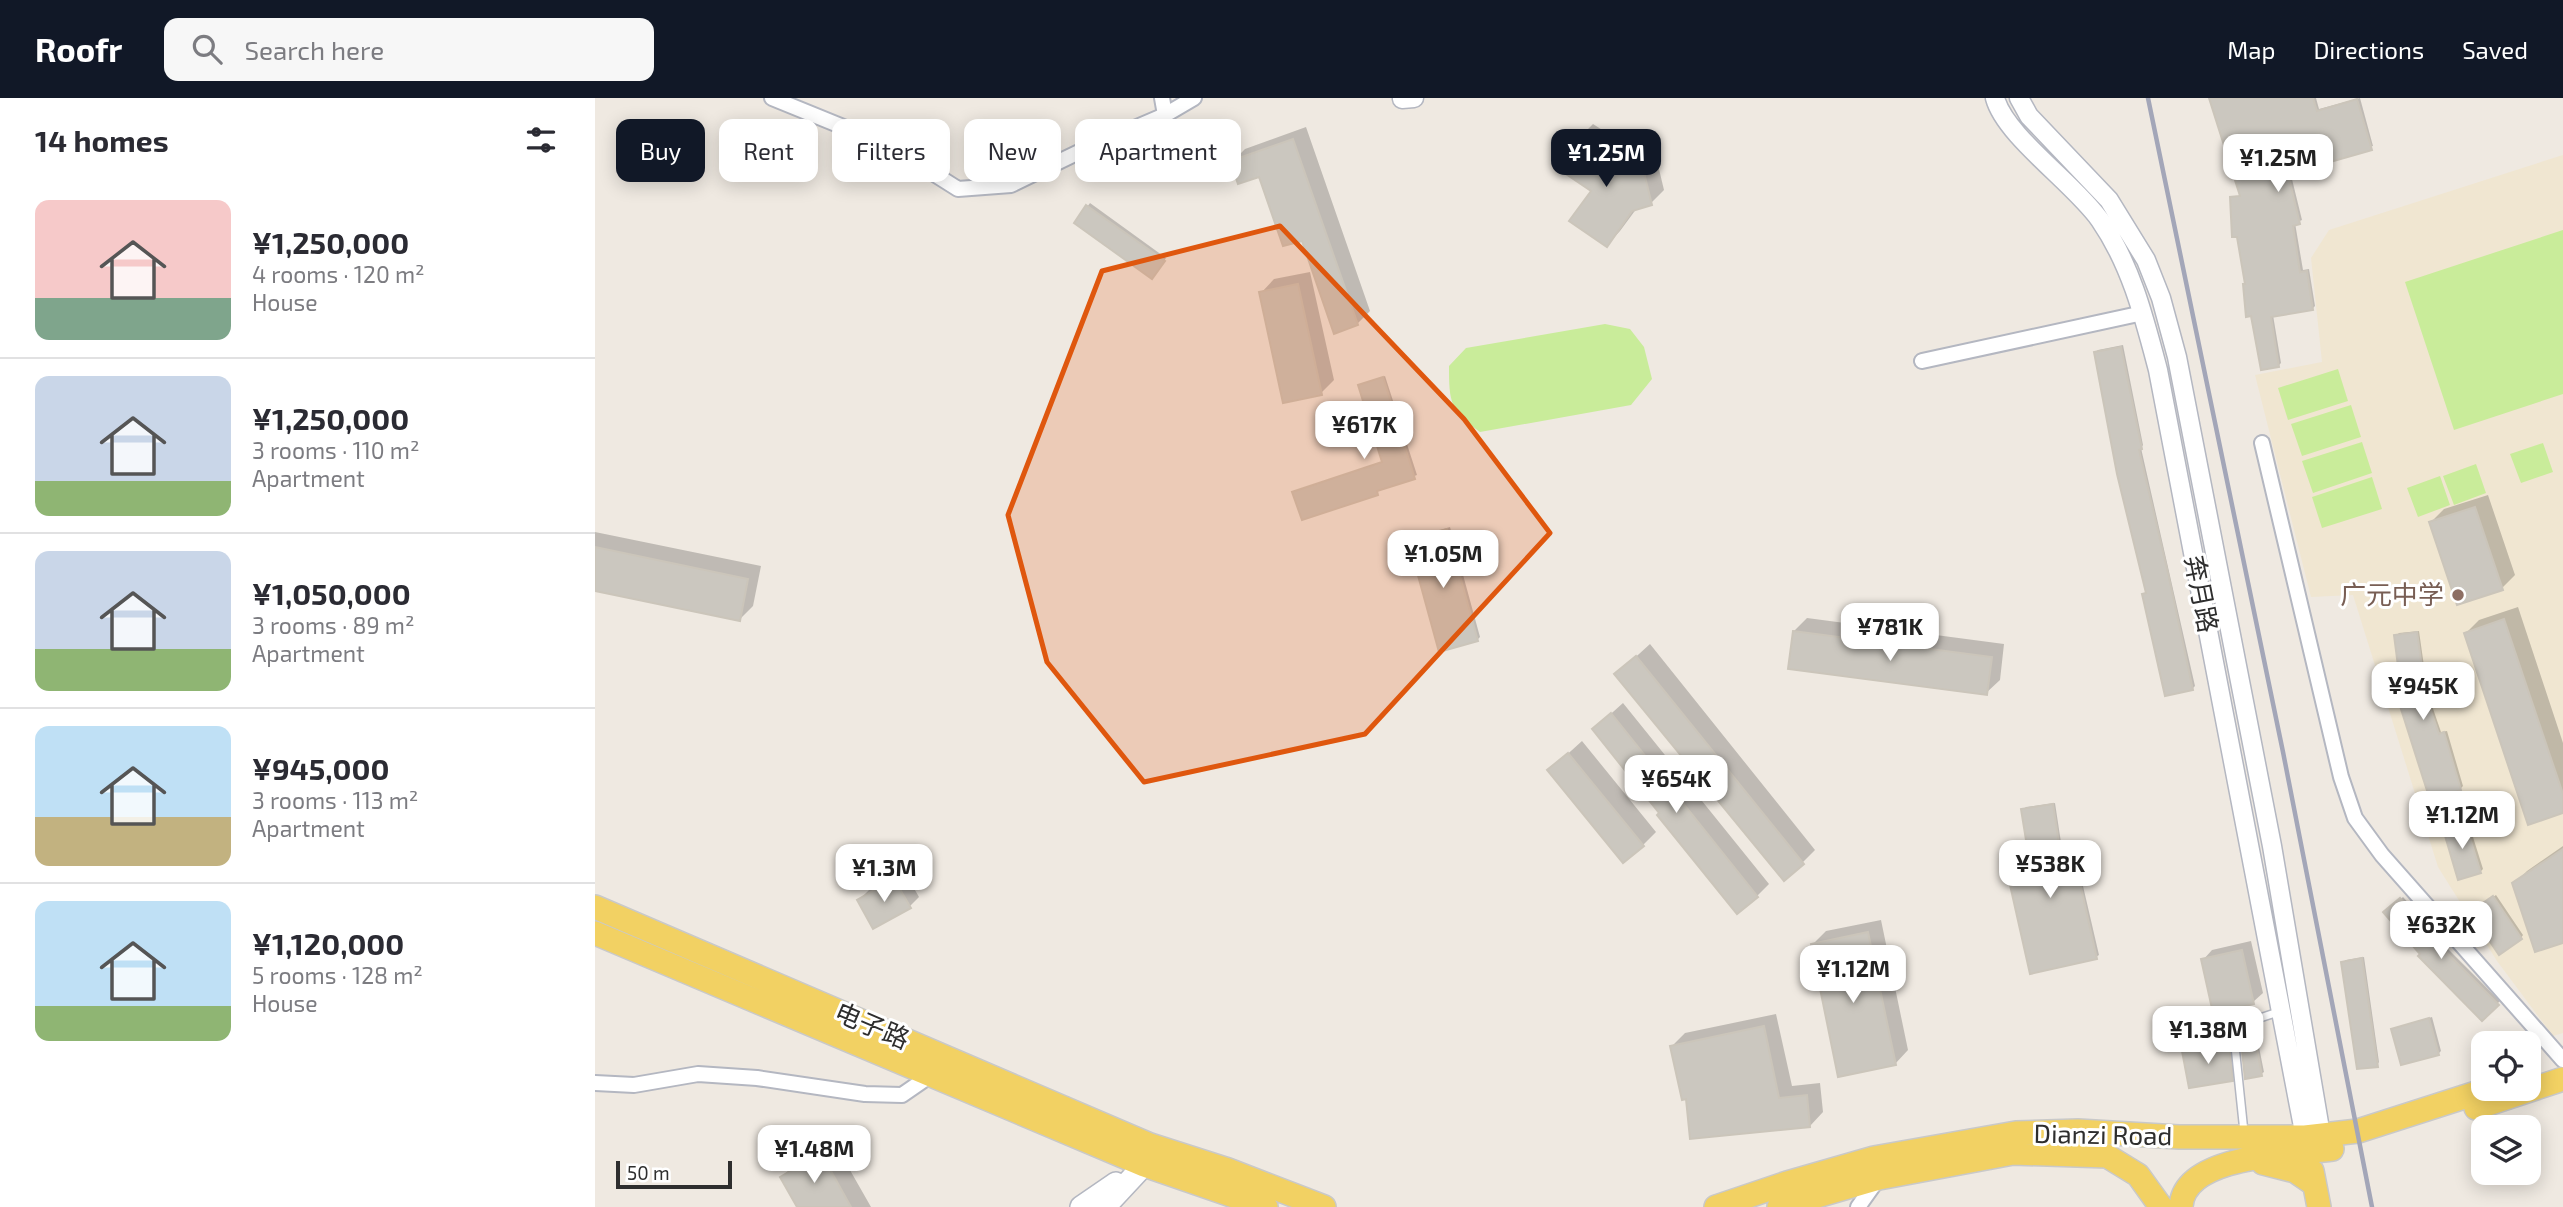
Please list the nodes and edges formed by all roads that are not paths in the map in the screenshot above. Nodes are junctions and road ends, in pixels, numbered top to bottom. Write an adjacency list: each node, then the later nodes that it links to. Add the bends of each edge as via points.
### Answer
1 (772, 98): 8 (street, via 890,146 957,189 1011,185)
2 (1162, 98): 8 (street)
3 (1194, 98): 8 (street)
4 (1401, 98): 5 (street)
5 (1413, 98)
6 (1995, 98): 9 (street, 奔月路, via 2013,129 2099,219 2128,269)
7 (2019, 98): 23 (street, via 2029,116 2109,200 2146,260 2161,298 2177,357 2272,846)
8 (1165, 115)
9 (2143, 313): 10 (street); 14 (street, 奔月路, via 2158,370)
10 (1922, 361)
11 (2262, 443): 15 (street, via 2341,777 2355,818 2382,855)
12 (595, 906): 24 (main road, 电子路)
13 (595, 933): 18 (main road, 电子路)
14 (2282, 1011): 22 (lane, via 2233,1027); 23 (street, 奔月路)
15 (2563, 1060)
16 (2563, 1066): 17 (main road)
17 (2541, 1073)
18 (931, 1075): 20 (street, via 902,1095 698,1074 634,1085); 24 (main road, 电子路)
19 (2563, 1079): 23 (main road, Dianzi Road, via 2361,1145)
20 (595, 1083)
21 (2471, 1095): 23 (main road, Dianzi Road)
22 (2245, 1136): 23 (main road, Dianzi Road); 32 (main road, Dianzi Road, via 2016,1133 1874,1158)
23 (2312, 1141): 25 (main road); 27 (main road)
24 (1147, 1155): 28 (main road); 29 (main road); 30 (main road); 31 (main road, via 1228,1170)
25 (2245, 1159): 27 (main road, via 2295,1171); 36 (main road, via 2196,1179)
26 (1879, 1178): 33 (main road, Dianzi Road); 34 (street); 35 (main road, Dianzi Road, via 2013,1153 2107,1156 2139,1175)
27 (2314, 1184): 37 (main road)
28 (1081, 1207)
29 (1105, 1207)
30 (1266, 1207)
31 (1324, 1207)
32 (1716, 1207)
33 (1779, 1207)
34 (1858, 1207)
35 (2161, 1207)
36 (2181, 1207)
37 (2319, 1207)

